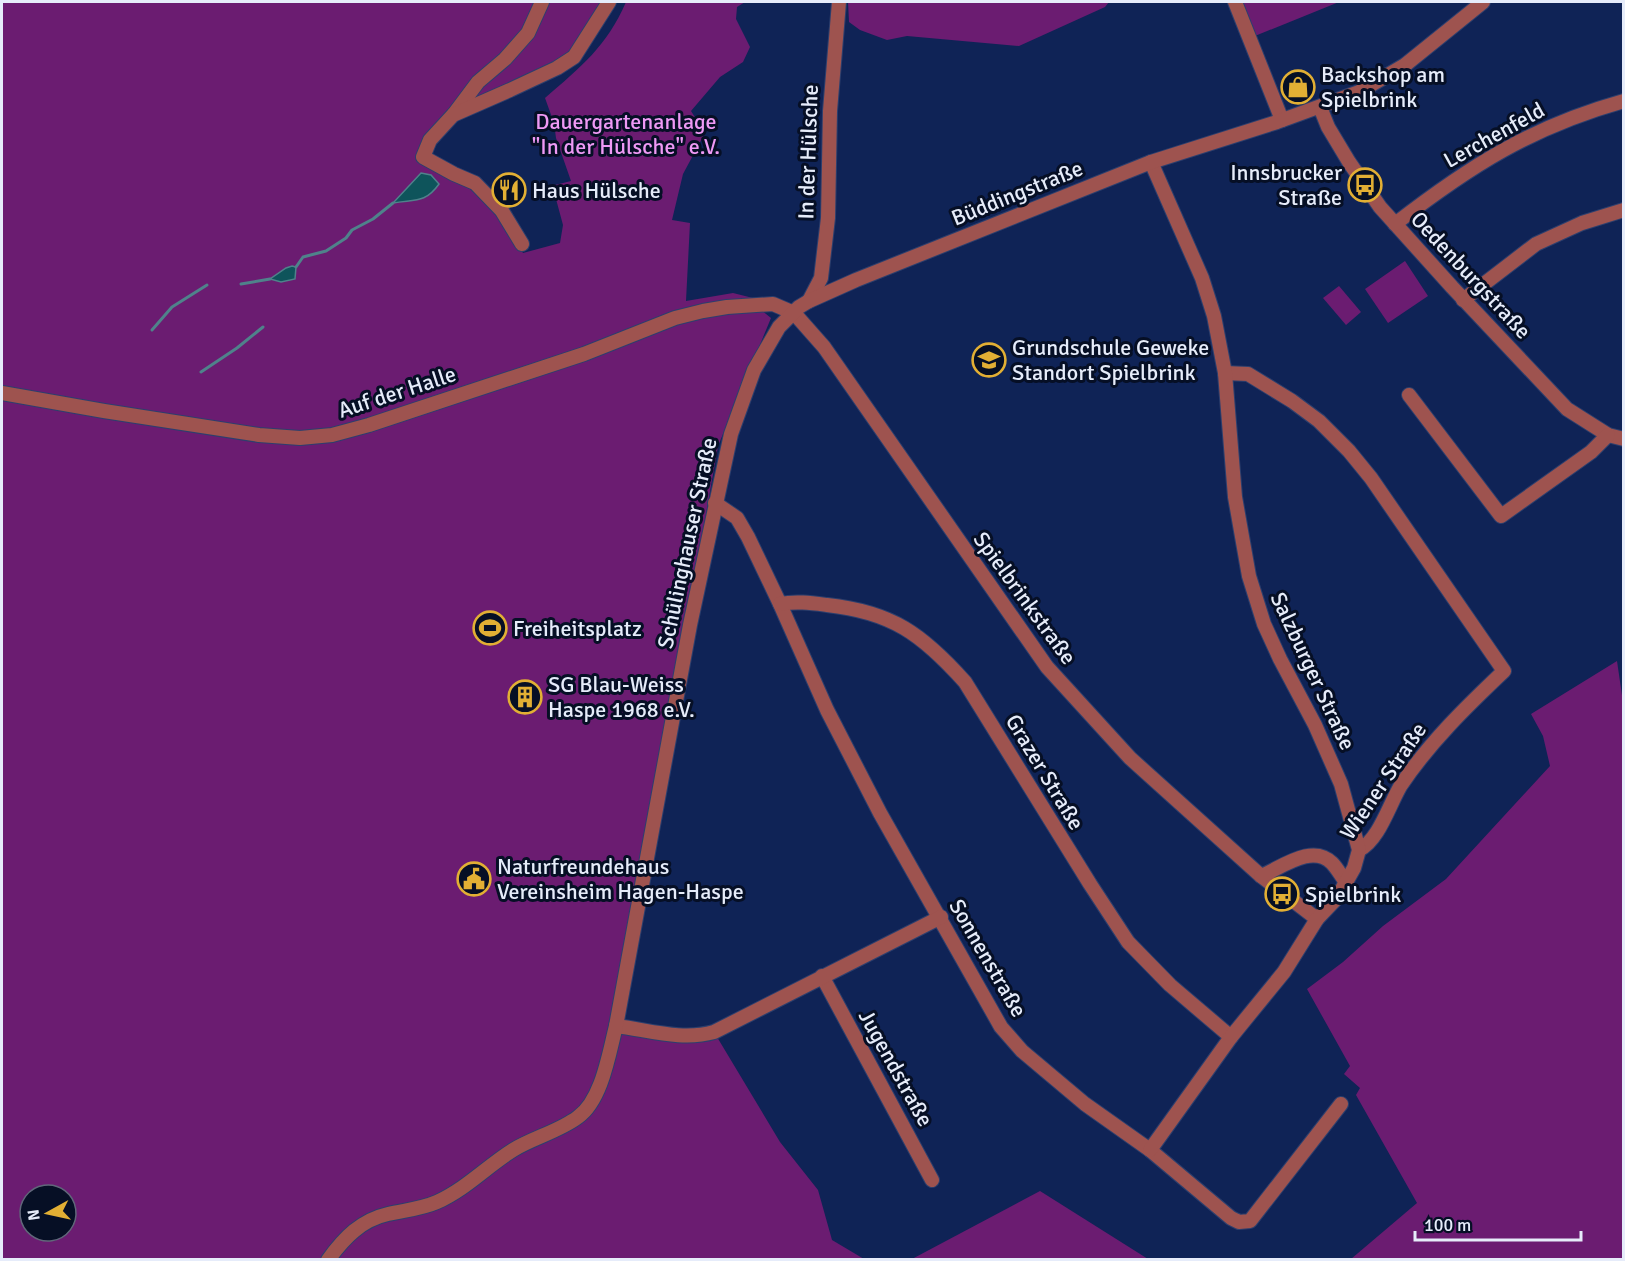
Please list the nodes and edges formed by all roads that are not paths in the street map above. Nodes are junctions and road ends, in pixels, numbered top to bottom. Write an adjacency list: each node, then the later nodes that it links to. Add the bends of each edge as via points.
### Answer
1 (542, 2): 8 (street, via 528,33 478,82)
2 (609, 2): 8 (street, via 574,57)
3 (839, 2): 15 (street, In der Hülsche, via 830,111 828,218 821,278)
4 (1235, 2): 9 (street)
5 (1483, 2): 7 (street, Büddingstraße, via 1405,64 1359,92)
6 (1623, 101): 12 (street, Lerchenfeld, via 1567,119 1508,146)
7 (1320, 107): 9 (street, Büddingstraße); 12 (street, Oedenburgstraße, via 1349,162)
8 (450, 117): 13 (street, via 430,140 423,157 475,183 502,211)
9 (1282, 120): 10 (street, Büddingstraße)
10 (1151, 162): 15 (street, Büddingstraße); 18 (street, Salzburger Straße, via 1202,278)
11 (1623, 210): 14 (street, via 1536,244)
12 (1395, 224): 14 (street, Oedenburgstraße)
13 (522, 244)
14 (1463, 300): 21 (street, Oedenburgstraße, via 1567,409)
15 (809, 301): 16 (street, Büddingstraße)
16 (794, 313): 17 (street, Büddingstraße); 19 (street, Auf der Halle, via 773,304 727,307 675,318 584,354 332,435 260,435); 26 (street, Spielbrinkstraße, via 824,347 1047,667 1130,758)
17 (779, 327): 23 (street, Schülinghauser Straße, via 754,370 731,434)
18 (1226, 373): 25 (street, Salzburger Straße, via 1235,497 1249,576 1264,624 1341,784); 25 (street, Wiener Straße, via 1248,374 1292,401 1319,421 1349,452 1504,671 1449,724 1401,785 1369,845)
19 (2, 393)
20 (1408, 395): 21 (street, via 1501,516)
21 (1608, 435): 22 (street, Oedenburgstraße)
22 (1623, 439)
23 (715, 503): 24 (street, Sonnenstraße, via 737,518); 31 (street, Schülinghauser Straße)
24 (780, 604): 28 (street, Sonnenstraße, via 827,710 880,813); 32 (street, Grazer Straße, via 794,601 853,608 913,632 939,653 964,682 1128,942 1170,985)
25 (1359, 850): 27 (street, Wiener Straße)
26 (1261, 876): 27 (street, via 1301,857 1317,855 1332,863); 29 (street, Spielbrinkstraße)
27 (1347, 882): 29 (street, Wiener Straße)
28 (941, 917): 30 (street); 34 (street, Sonnenstraße, via 1001,1027 1022,1051 1084,1104)
29 (1317, 919): 32 (street, Wiener Straße, via 1284,972)
30 (822, 976): 31 (street, via 742,1019 699,1036); 35 (street, Jugendstraße)
31 (616, 1026): 36 (street, Schülinghauser Straße, via 599,1089 579,1117 513,1150 464,1188 436,1203 372,1218 340,1243)
32 (1231, 1037): 34 (street, Wiener Straße)
33 (1341, 1104): 34 (street, Sonnenstraße, via 1250,1221 1231,1218)
34 (1150, 1150)
35 (932, 1180)
36 (328, 1260)

